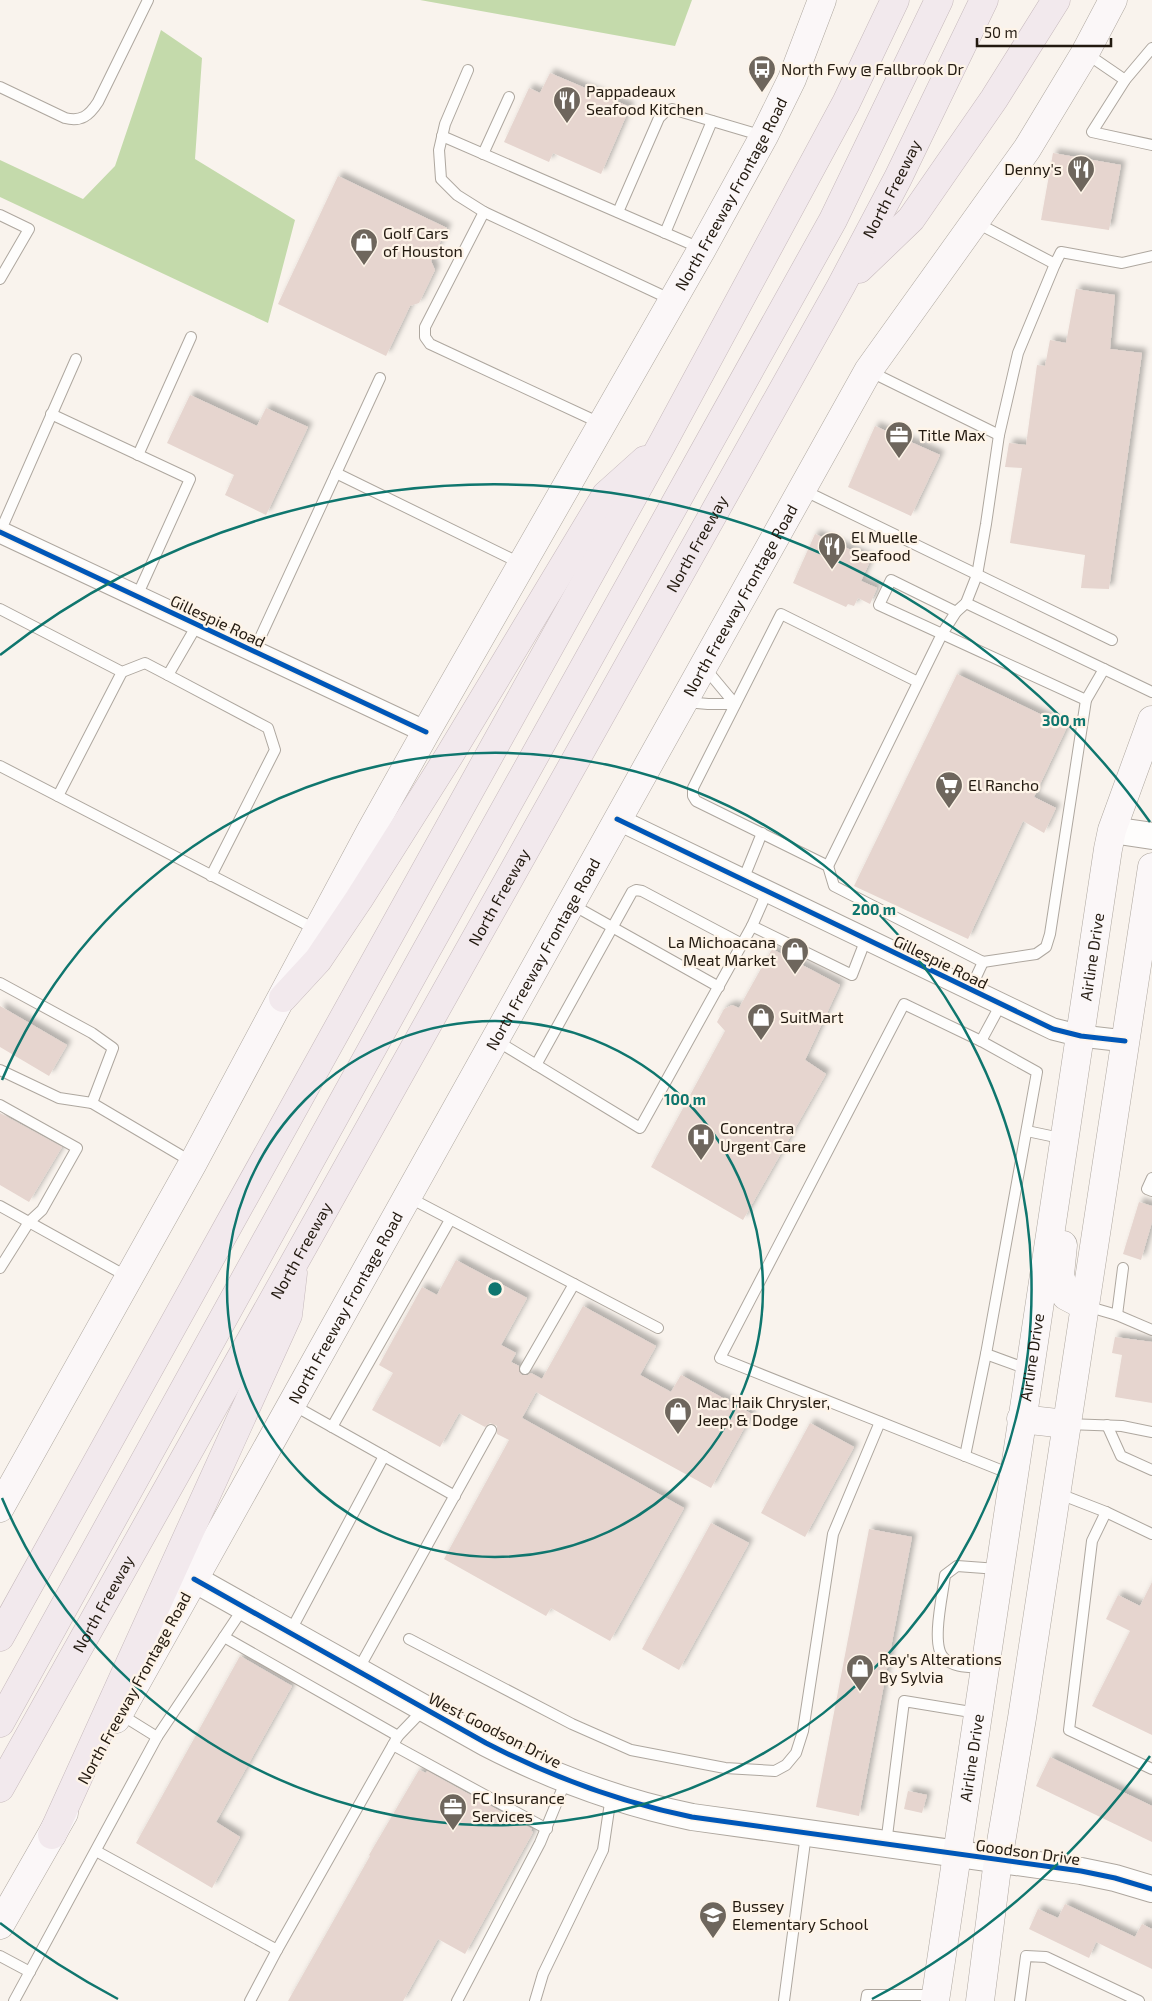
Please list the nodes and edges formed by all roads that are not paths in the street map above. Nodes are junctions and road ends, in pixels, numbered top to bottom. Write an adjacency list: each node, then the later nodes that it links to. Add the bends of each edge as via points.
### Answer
1 (148, 0): 12 (lane, via 98,102 83,118 65,118)
2 (822, 0): 16 (main road, North Freeway Frontage Road, via 792,79)
3 (895, 0): 37 (highway, via 846,103)
4 (939, 0): 145 (highway, North Freeway, via 833,220)
5 (984, 0): 28 (highway, North Freeway, via 898,178)
6 (1056, 0): 28 (highway, via 994,99 911,219)
7 (1113, 0): 9 (main road, North Freeway Frontage Road)
8 (1152, 48): 11 (lane)
9 (1085, 53): 11 (lane); 22 (main road, North Freeway Frontage Road, via 1027,149)
10 (468, 70): 15 (lane)
11 (1125, 80): 17 (lane, via 1092,132)
12 (0, 87)
13 (508, 97): 18 (lane)
14 (712, 121): 16 (lane); 20 (lane, via 672,109 665,112 659,118); 23 (lane)
15 (442, 136): 18 (lane); 19 (lane, via 439,150 441,179 457,196)
16 (764, 136): 24 (main road, North Freeway Frontage Road)
17 (1152, 145)
18 (483, 154): 20 (lane)
19 (484, 212): 29 (lane); 35 (lane, via 425,327 425,337 430,344)
20 (618, 212): 23 (lane)
21 (0, 215): 27 (lane, via 29,229)
22 (974, 222): 26 (lane); 32 (main road, North Freeway Frontage Road)
23 (665, 233): 24 (lane)
24 (702, 249): 29 (main road, North Freeway Frontage Road)
25 (1152, 256): 26 (lane, via 1122,262 1060,252)
26 (1055, 264): 36 (lane, via 1018,353)
27 (0, 279)
28 (841, 286): 104 (highway, North Freeway)
29 (673, 300): 35 (main road, North Freeway Frontage Road)
30 (191, 337): 38 (lane)
31 (76, 359): 34 (lane)
32 (868, 371): 36 (lane); 40 (main road, North Freeway Frontage Road)
33 (380, 378): 39 (lane)
34 (51, 414): 38 (lane); 41 (lane)
35 (601, 424): 42 (main road, North Freeway Frontage Road)
36 (999, 435): 43 (lane)
37 (661, 446): 84 (highway, via 606,495 359,899 318,960); 137 (highway)
38 (138, 455): 44 (lane, via 190,479)
39 (336, 473): 42 (lane); 51 (lane)
40 (801, 490): 43 (lane); 52 (main road, North Freeway Frontage Road)
41 (0, 532): 44 (street, Gillespie Road)
42 (521, 563): 62 (main road, North Freeway Frontage Road)
43 (976, 575): 45 (lane); 50 (lane)
44 (137, 596): 48 (street, Gillespie Road)
45 (966, 603): 47 (lane); 53 (lane)
46 (0, 609): 54 (lane)
47 (956, 612): 49 (lane); 49 (lane, via 890,580 879,605)
48 (197, 624): 51 (street, Gillespie Road); 55 (lane)
49 (942, 634): 56 (lane); 58 (lane)
50 (1112, 640)
51 (254, 651): 62 (street, Gillespie Road)
52 (703, 666): 59 (main road, North Freeway Frontage Road); 60 (lane)
53 (1104, 669): 57 (lane); 58 (lane)
54 (122, 672): 55 (lane, via 145,663); 64 (lane)
55 (168, 675): 71 (lane, via 268,728 275,750)
56 (918, 682): 60 (lane, via 781,614); 69 (lane)
57 (1152, 692)
58 (1086, 700): 80 (lane, via 1046,947 1036,954)
59 (683, 701): 60 (lane); 65 (main road, North Freeway Frontage Road)
60 (735, 704): 67 (lane, via 693,788 693,796 696,801)
61 (1152, 720): 66 (main road, Airline Drive)
62 (426, 732): 77 (main road, North Freeway Frontage Road)
63 (0, 766): 64 (lane)
64 (58, 796): 71 (lane)
65 (617, 819): 72 (street, Gillespie Road); 74 (main road, North Freeway Frontage Road)
66 (1112, 830): 68 (street); 86 (main road, Airline Drive)
67 (762, 833): 69 (lane); 72 (lane)
68 (1152, 836)
69 (828, 866): 80 (lane, via 834,886)
70 (1152, 867): 89 (main road)
71 (211, 876): 77 (lane)
72 (743, 880): 73 (street, Gillespie Road)
73 (767, 892): 75 (lane); 78 (street, Gillespie Road)
74 (570, 903): 76 (lane); 87 (main road, North Freeway Frontage Road)
75 (752, 926): 78 (lane, via 852,975); 79 (lane)
76 (613, 927): 79 (lane, via 636,890); 82 (lane); 90 (lane)
77 (318, 931): 84 (main road, North Freeway Frontage Road)
78 (866, 939): 83 (street, Gillespie Road)
79 (742, 944): 82 (lane)
80 (983, 962): 83 (lane)
81 (0, 983): 92 (lane, via 92,1033 113,1048)
82 (719, 987): 90 (lane, via 640,1128)
83 (970, 990): 85 (street, Gillespie Road)
84 (282, 998): 96 (main road, North Freeway Frontage Road)
85 (1001, 1004): 86 (street, Gillespie Road, via 1053,1029); 88 (lane)
86 (1081, 1036): 89 (street, Gillespie Road); 95 (main road, Airline Drive)
87 (495, 1039): 90 (lane); 99 (main road, North Freeway Frontage Road)
88 (981, 1041): 94 (lane, via 1037,1072); 118 (lane, via 904,1004 720,1358)
89 (1125, 1041): 109 (main road)
90 (536, 1064)
91 (0, 1070): 92 (lane, via 59,1098)
92 (92, 1103): 96 (lane)
93 (0, 1105): 103 (lane, via 77,1148 42,1210)
94 (1027, 1130): 95 (lane); 113 (lane)
95 (1065, 1139): 102 (main road, Airline Drive)
96 (193, 1163): 107 (main road, North Freeway Frontage Road)
97 (1152, 1178): 98 (lane, via 1147,1189)
98 (1152, 1191)
99 (407, 1197): 101 (lane); 116 (main road, North Freeway Frontage Road)
100 (0, 1206): 103 (lane)
101 (450, 1220): 108 (lane); 121 (lane)
102 (1052, 1221): 109 (main road, via 1064,1241 1060,1275 1066,1296); 115 (main road, Airline Drive)
103 (29, 1222): 105 (lane); 107 (lane)
104 (295, 1258): 150 (highway, North Freeway); 154 (highway, via 288,1315)
105 (0, 1268)
106 (1123, 1268): 110 (lane)
107 (129, 1278): 130 (main road, North Freeway Frontage Road)
108 (574, 1284): 111 (lane); 114 (lane)
109 (1085, 1306): 110 (lane); 119 (main road)
110 (1117, 1315): 112 (lane)
111 (658, 1328)
112 (1152, 1330)
113 (986, 1354): 115 (lane); 125 (lane)
114 (525, 1370)
115 (1029, 1370): 117 (main road, Airline Drive)
116 (292, 1404): 121 (lane); 134 (main road, North Freeway Frontage Road)
117 (1021, 1419): 119 (main road); 127 (main road, Airline Drive)
118 (880, 1422): 125 (lane); 139 (lane, via 833,1534 803,1731 796,1753 786,1765 775,1771 725,1768 631,1750 572,1724)
119 (1066, 1424): 120 (lane); 128 (main road)
120 (1107, 1425): 123 (lane); 126 (lane, via 1121,1456)
121 (332, 1427): 124 (lane)
122 (491, 1430): 129 (lane)
123 (1152, 1432)
124 (384, 1456): 129 (lane); 136 (lane)
125 (965, 1456): 127 (lane)
126 (1152, 1470)
127 (1013, 1475): 133 (main road, Airline Drive)
128 (1055, 1492): 131 (lane); 158 (main road)
129 (455, 1496): 141 (lane)
130 (0, 1508)
131 (1106, 1512): 132 (lane); 148 (lane, via 1092,1541 1069,1730)
132 (1152, 1534)
133 (999, 1569): 140 (main road, Airline Drive); 140 (lane, via 958,1566 945,1576 937,1641 942,1657 954,1665)
134 (194, 1579): 135 (street, West Goodson Drive); 144 (main road, North Freeway Frontage Road)
135 (244, 1607): 136 (street, West Goodson Drive); 138 (lane)
136 (290, 1633): 141 (street, West Goodson Drive)
137 (0, 1637)
138 (224, 1637): 146 (lane); 147 (lane)
139 (409, 1639)
140 (985, 1669): 143 (main road, Airline Drive)
141 (358, 1671): 142 (street, West Goodson Drive)
142 (424, 1708): 147 (lane); 149 (street, West Goodson Drive, via 521,1761)
143 (978, 1713): 155 (lane, via 904,1701); 157 (main road, Airline Drive)
144 (120, 1714): 146 (lane); 154 (main road, North Freeway Frontage Road)
145 (0, 1723)
146 (157, 1737): 156 (lane)
147 (396, 1741): 152 (lane); 161 (lane)
148 (1152, 1769)
149 (566, 1780): 151 (street, West Goodson Drive); 152 (lane)
150 (0, 1788)
151 (611, 1796): 153 (street, West Goodson Drive, via 692,1817); 168 (lane, via 603,1850 543,1974)
152 (546, 1829): 167 (lane)
153 (806, 1833): 155 (street, West Goodson Drive); 169 (lane)
154 (52, 1835): 160 (main road, North Freeway Frontage Road)
155 (886, 1844): 157 (street, West Goodson Drive)
156 (96, 1851): 161 (lane); 163 (lane)
157 (958, 1854): 158 (street, Goodson Drive); 164 (main road, Airline Drive)
158 (998, 1860): 159 (street, Goodson Drive, via 1089,1873); 171 (main road)
159 (1152, 1889)
160 (0, 1926)
161 (277, 1950): 166 (lane)
162 (0, 1956): 163 (lane)
163 (30, 1972): 165 (lane)
164 (935, 1998): 170 (lane, via 866,1995)
165 (14, 2001)
166 (250, 2001)
167 (457, 2001)
168 (535, 2001)
169 (784, 2001)
170 (866, 2001)
171 (980, 2001)
172 (1020, 2001): 173 (lane, via 1026,1956 1046,1957)
173 (1140, 2001)

